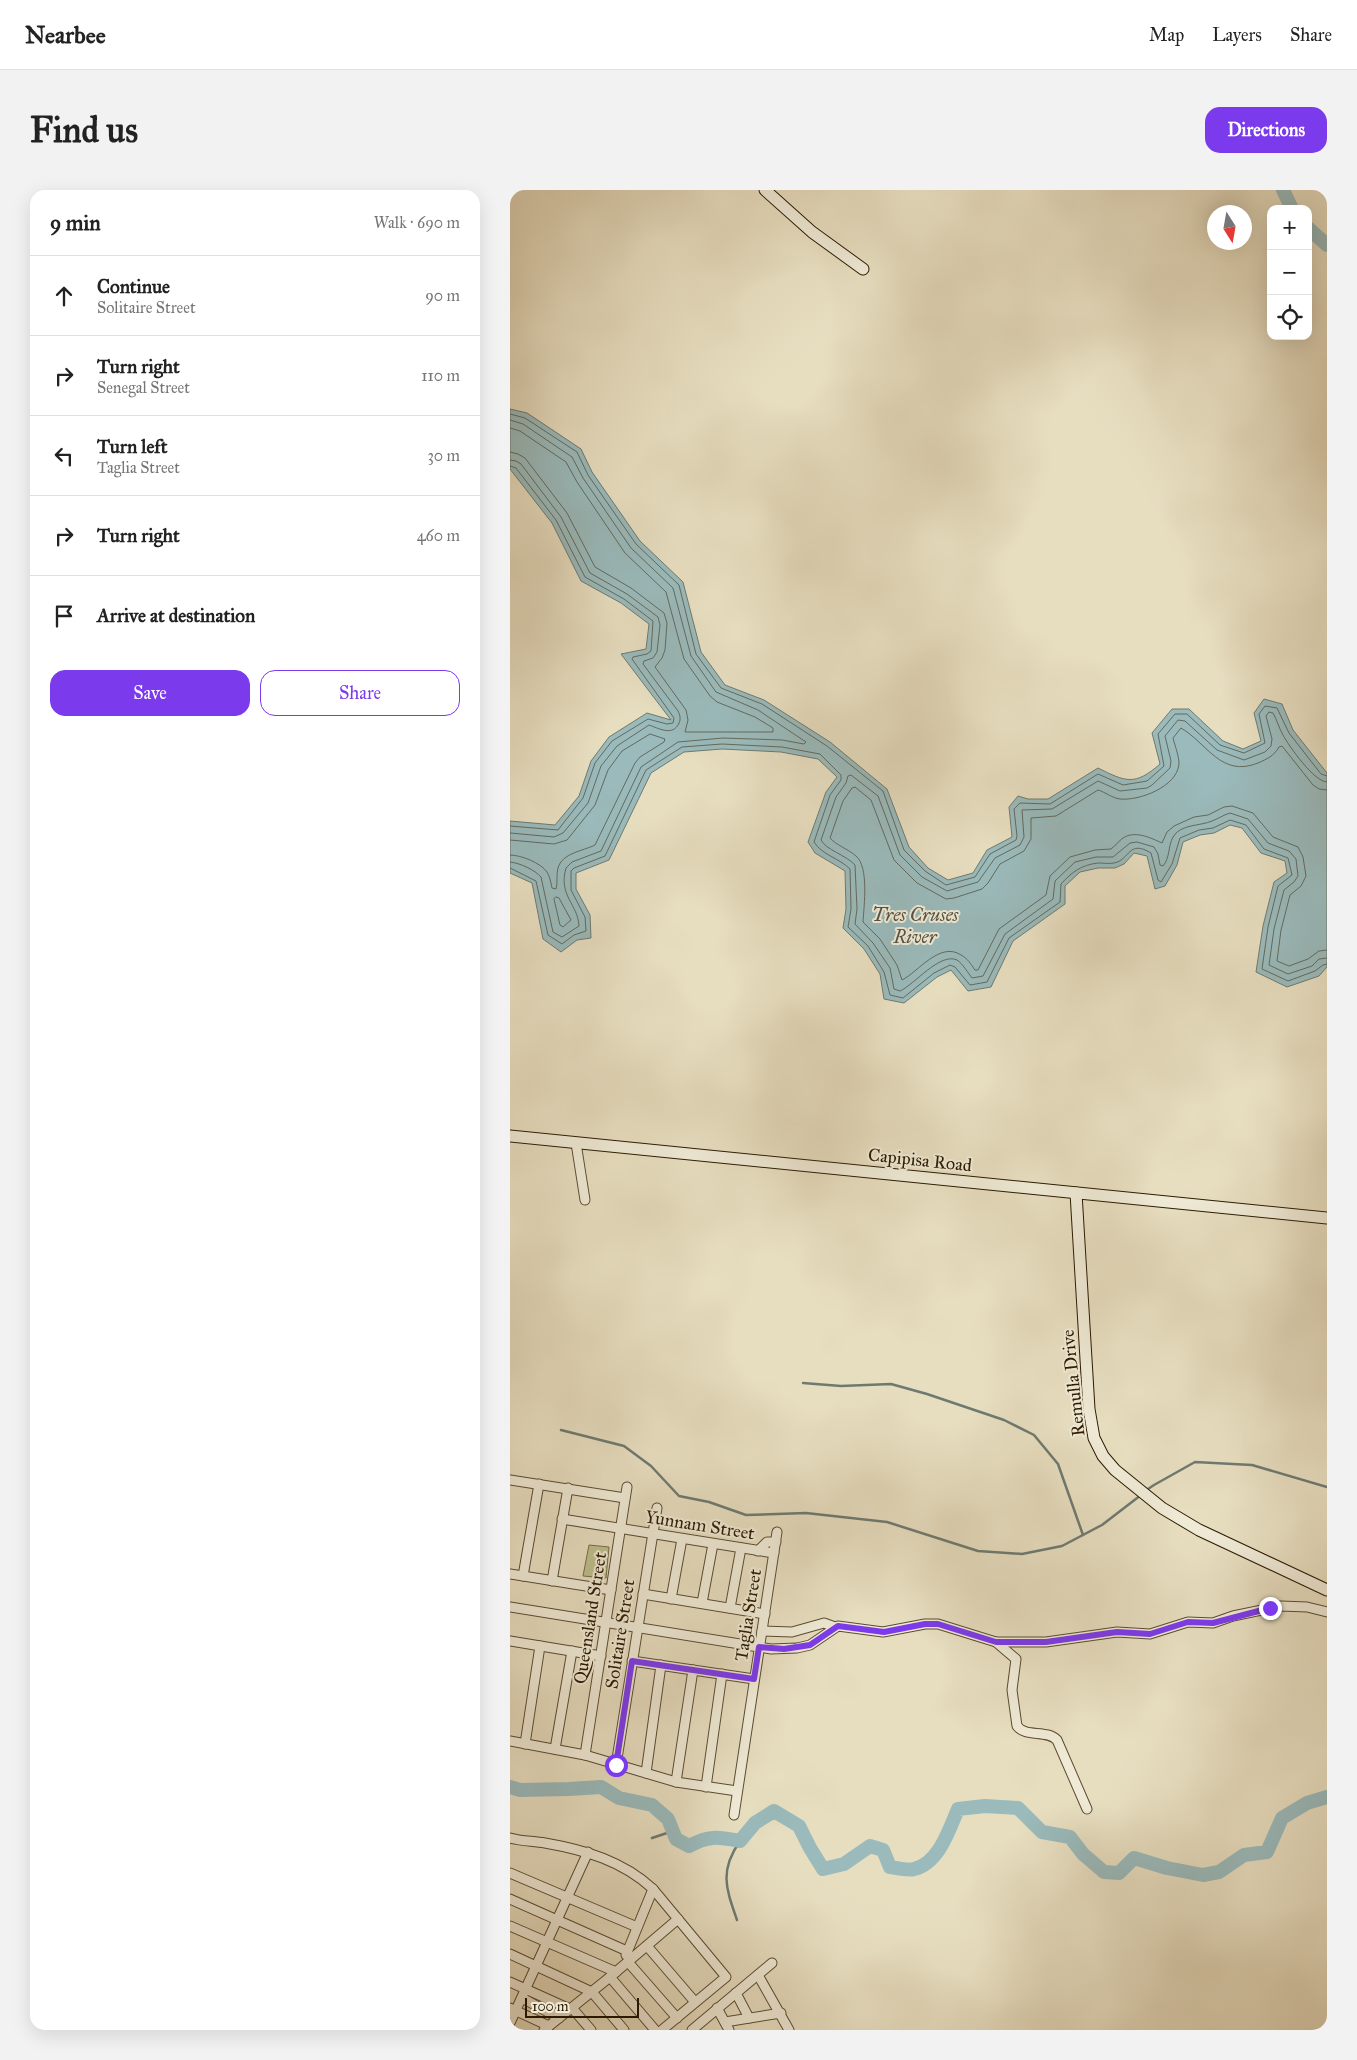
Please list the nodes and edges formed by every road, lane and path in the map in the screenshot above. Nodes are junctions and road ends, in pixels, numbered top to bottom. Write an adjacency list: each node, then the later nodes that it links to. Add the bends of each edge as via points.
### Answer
1 (765, 190): 2 (main road, via 812,232)
2 (863, 269)
3 (510, 1136): 4 (main road, Capipisa Road)
4 (576, 1142): 5 (main road, Capipisa Road); 6 (street)
5 (1076, 1193): 7 (main road, Capipisa Road); 28 (main road, Remulla Drive, via 1090,1420 1098,1448 1115,1470 1174,1516)
6 (585, 1200)
7 (1327, 1218)
8 (510, 1480): 9 (street)
9 (538, 1484): 11 (street); 25 (street)
10 (627, 1487): 12 (street, Queensland Street)
11 (568, 1488): 12 (street); 14 (street)
12 (625, 1498): 15 (street, Queensland Street)
13 (657, 1508): 17 (street, Solitaire Street)
14 (562, 1520): 15 (street, Yunnam Street); 26 (street)
15 (620, 1529): 17 (street, Yunnam Street); 27 (street, Queensland Street)
16 (777, 1532): 19 (street, Taglia Street)
17 (652, 1534): 18 (street, Yunnam Street); 29 (street, Solitaire Street)
18 (682, 1539): 20 (street, Yunnam Street); 30 (street)
19 (776, 1542): 22 (street, via 767,1542); 23 (street, Taglia Street)
20 (713, 1544): 21 (street, Yunnam Street); 31 (street)
21 (742, 1548): 22 (street, Yunnam Street); 33 (street)
22 (758, 1551): 23 (street, Yunnam Street)
23 (774, 1553): 35 (street, Taglia Street)
24 (510, 1574): 25 (street)
25 (523, 1576): 26 (street)
26 (552, 1581): 27 (street)
27 (611, 1590): 36 (street, Queensland Street)
28 (1327, 1590)
29 (643, 1594): 30 (street); 37 (street, Solitaire Street)
30 (671, 1598): 31 (street)
31 (702, 1603): 33 (street)
32 (510, 1607): 36 (street)
33 (730, 1608): 35 (street)
34 (1327, 1612): 41 (street, via 1281,1606 1213,1623 1188,1622 1150,1634 1117,1632 1046,1642)
35 (765, 1614): 39 (street, Taglia Street)
36 (606, 1621): 37 (street); 45 (street, Queensland Street)
37 (638, 1627): 43 (street); 46 (street, Solitaire Street)
38 (835, 1627): 39 (street, via 824,1623 792,1632); 41 (street, via 884,1632 938,1624); 43 (street, via 810,1645 784,1649)
39 (762, 1630): 43 (street, Taglia Street)
40 (510, 1642): 42 (street)
41 (996, 1642): 60 (street, via 1016,1659 1012,1690 1017,1726 1024,1732 1049,1735 1057,1740)
42 (540, 1646): 44 (street); 52 (street)
43 (759, 1647): 50 (street, Taglia Street)
44 (572, 1651): 45 (street); 53 (street)
45 (600, 1656): 54 (street, Queensland Street)
46 (632, 1661): 47 (street); 55 (street, Solitaire Street)
47 (662, 1665): 48 (street); 56 (street)
48 (693, 1670): 49 (street); 57 (street)
49 (722, 1674): 50 (street); 58 (street)
50 (754, 1679): 59 (street, Taglia Street)
51 (510, 1741): 52 (street)
52 (525, 1744): 53 (street)
53 (555, 1749): 54 (street)
54 (586, 1754): 55 (street)
55 (616, 1765): 56 (street)
56 (646, 1773): 57 (street)
57 (676, 1782): 58 (street)
58 (706, 1787): 59 (street)
59 (737, 1791): 61 (street, Taglia Street)
60 (1087, 1809)
61 (734, 1815)
62 (511, 1840): 63 (street)
63 (588, 1852): 65 (street, via 640,1876); 66 (street)
64 (510, 1873): 66 (street)
65 (653, 1890): 68 (street); 71 (street)
66 (567, 1899): 69 (street); 71 (street)
67 (510, 1900): 69 (street)
68 (678, 1919): 73 (street); 85 (street, via 726,1977)
69 (558, 1921): 72 (street); 74 (street)
70 (510, 1926): 72 (street)
71 (637, 1927): 74 (street)
72 (547, 1943): 77 (street); 78 (street)
73 (647, 1946): 78 (street); 85 (street)
74 (627, 1951): 78 (street)
75 (510, 1954): 77 (street)
76 (772, 1963): 79 (street)
77 (537, 1966): 81 (street); 82 (street)
78 (619, 1970): 82 (street); 90 (street); 98 (street)
79 (758, 1975): 83 (street); 89 (street)
80 (510, 1982): 81 (street)
81 (526, 1989): 84 (street); 88 (street)
82 (592, 1992): 88 (street); 97 (street)
83 (736, 1993): 86 (street); 91 (street)
84 (522, 1998): 87 (street); 93 (street)
85 (696, 2002): 90 (street)
86 (717, 2008): 94 (street); 95 (street)
87 (513, 2009): 92 (street); 93 (street)
88 (571, 2009): 93 (street); 96 (street)
89 (781, 2013): 91 (street); 100 (street)
90 (677, 2018): 99 (street)
91 (748, 2018): 94 (street)
92 (510, 2023)
93 (553, 2025)
94 (727, 2026)
95 (694, 2029)
96 (591, 2030)
97 (624, 2030)
98 (655, 2030)
99 (662, 2030)
100 (790, 2030)

